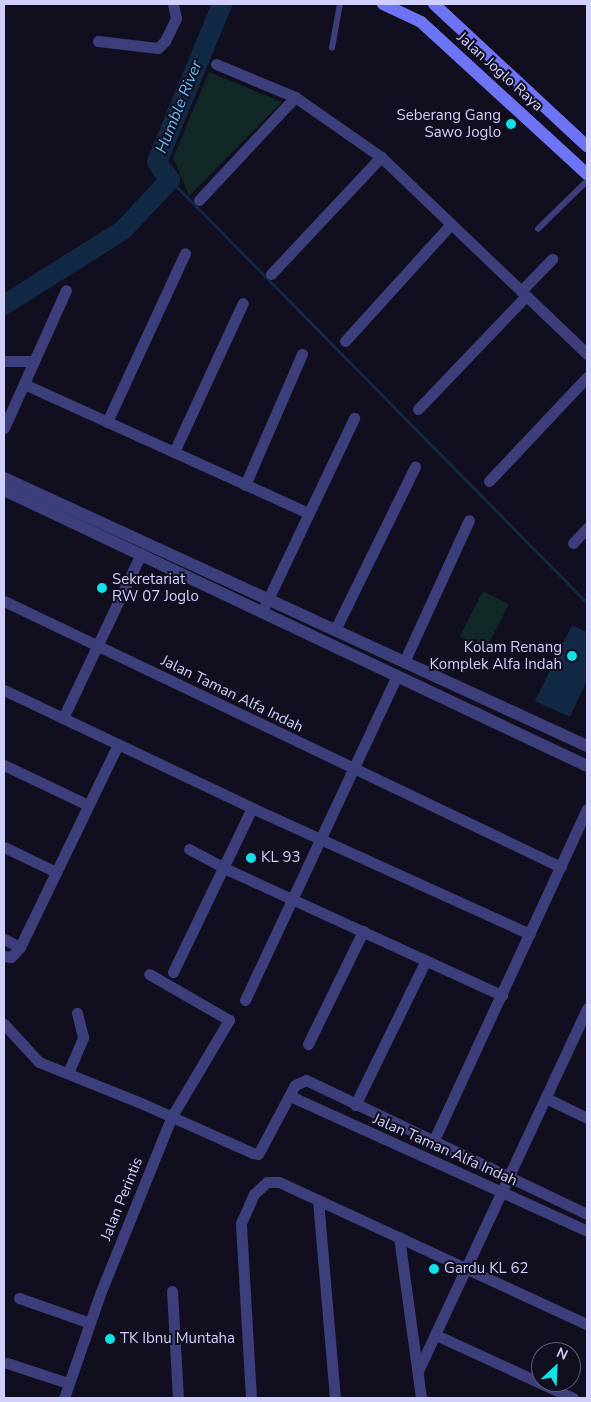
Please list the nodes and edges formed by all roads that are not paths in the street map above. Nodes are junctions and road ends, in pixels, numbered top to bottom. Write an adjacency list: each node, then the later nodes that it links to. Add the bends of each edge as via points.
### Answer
1 (173, 4): 5 (street, via 176,18 158,48)
2 (340, 4): 6 (lane)
3 (383, 4): 11 (main road, Jalan Joglo Raya, via 420,22)
4 (441, 6): 9 (main road, Jalan Joglo Raya)
5 (98, 41)
6 (332, 48)
7 (216, 64): 8 (street)
8 (295, 97): 10 (street); 13 (street)
9 (587, 146)
10 (381, 157): 14 (street); 18 (street)
11 (587, 174)
12 (587, 181): 15 (lane)
13 (199, 200)
14 (451, 224): 20 (street); 22 (street)
15 (538, 229)
16 (185, 253): 31 (street)
17 (552, 259): 20 (street)
18 (271, 274)
19 (66, 290): 25 (street)
20 (524, 294): 24 (street); 29 (street)
21 (243, 303): 33 (street)
22 (345, 340)
23 (302, 354): 37 (street)
24 (587, 354)
25 (34, 361): 26 (street); 28 (street)
26 (4, 362)
27 (587, 377): 36 (street)
28 (24, 384): 31 (street); 32 (street)
29 (418, 409)
30 (354, 418): 39 (street)
31 (107, 422): 33 (street)
32 (4, 428)
33 (174, 452): 37 (street)
34 (416, 467): 47 (street)
35 (4, 478): 44 (street)
36 (490, 481)
37 (245, 485): 39 (street)
38 (4, 490): 43 (street)
39 (308, 514): 44 (street)
40 (469, 520): 49 (street)
41 (587, 528): 42 (street)
42 (573, 543)
43 (141, 554): 46 (street); 48 (street)
44 (268, 599): 46 (street); 47 (street)
45 (4, 601): 48 (street, Jalan Taman Alfa Indah)
46 (262, 612): 50 (street)
47 (335, 630): 49 (street)
48 (97, 644): 52 (street); 57 (street, Jalan Taman Alfa Indah)
49 (404, 662): 54 (street)
50 (397, 676): 56 (street); 57 (street)
51 (4, 690): 52 (street)
52 (63, 718): 53 (street)
53 (118, 744): 58 (street); 59 (street)
54 (587, 746)
55 (4, 765): 58 (street)
56 (587, 766)
57 (354, 771): 61 (street); 64 (street, Jalan Taman Alfa Indah)
58 (88, 806): 66 (street)
59 (252, 808): 61 (street); 65 (street)
60 (587, 809): 64 (street, Jalan Taman Alfa Indah)
61 (322, 840): 67 (street); 69 (street)
62 (4, 847): 66 (street)
63 (189, 849): 65 (street)
64 (561, 867): 69 (street, Jalan Taman Alfa Indah)
65 (224, 868): 67 (street); 74 (street)
66 (56, 872): 71 (street)
67 (294, 900): 68 (street); 77 (street)
68 (363, 931): 73 (street); 83 (street)
69 (530, 934): 76 (street, Jalan Taman Alfa Indah)
70 (4, 939): 71 (street)
71 (20, 947): 72 (street, via 11,957)
72 (4, 956)
73 (426, 960): 76 (street); 87 (street, Jalan Taman Alfa Indah)
74 (173, 972)
75 (149, 974): 88 (street, Jalan Perintis, via 229,1020)
76 (502, 995): 90 (street, Jalan Taman Alfa Indah)
77 (245, 1000)
78 (587, 1008): 81 (street, Jalan Taman Alfa Indah)
79 (77, 1013): 84 (street, via 82,1037)
80 (4, 1024): 84 (street, via 31,1056)
81 (576, 1031): 82 (street); 86 (street, Jalan Taman Alfa Indah)
82 (587, 1036)
83 (308, 1044)
84 (68, 1073): 88 (street)
85 (290, 1096): 87 (street, Jalan Taman Alfa Indah, via 295,1085 303,1080); 88 (street, via 258,1154); 92 (street, Jalan Taman Alfa Indah)
86 (546, 1098): 89 (street); 91 (street, Jalan Taman Alfa Indah)
87 (356, 1105): 90 (street, Jalan Taman Alfa Indah)
88 (172, 1116): 100 (street, Jalan Perintis)
89 (587, 1118)
90 (433, 1142): 91 (street, Jalan Taman Alfa Indah)
91 (508, 1175): 92 (street); 94 (street, Jalan Taman Alfa Indah)
92 (502, 1192): 95 (street, Jalan Taman Alfa Indah); 97 (street)
93 (318, 1200): 96 (street); 108 (street, via 279,1182 267,1182 254,1194 241,1223); 109 (street)
94 (587, 1214)
95 (587, 1231)
96 (399, 1237): 97 (street); 104 (street)
97 (466, 1268): 101 (street); 102 (street)
98 (172, 1291): 107 (street)
99 (19, 1298): 100 (street)
100 (90, 1323): 105 (street, Jalan Perintis)
101 (587, 1324)
102 (436, 1335): 104 (street); 111 (street)
103 (7, 1363): 105 (street)
104 (418, 1371): 110 (street)
105 (68, 1384): 106 (street, Jalan Perintis)
106 (64, 1398)
107 (178, 1398)
108 (251, 1398)
109 (335, 1398)
110 (421, 1398)
111 (573, 1398)

